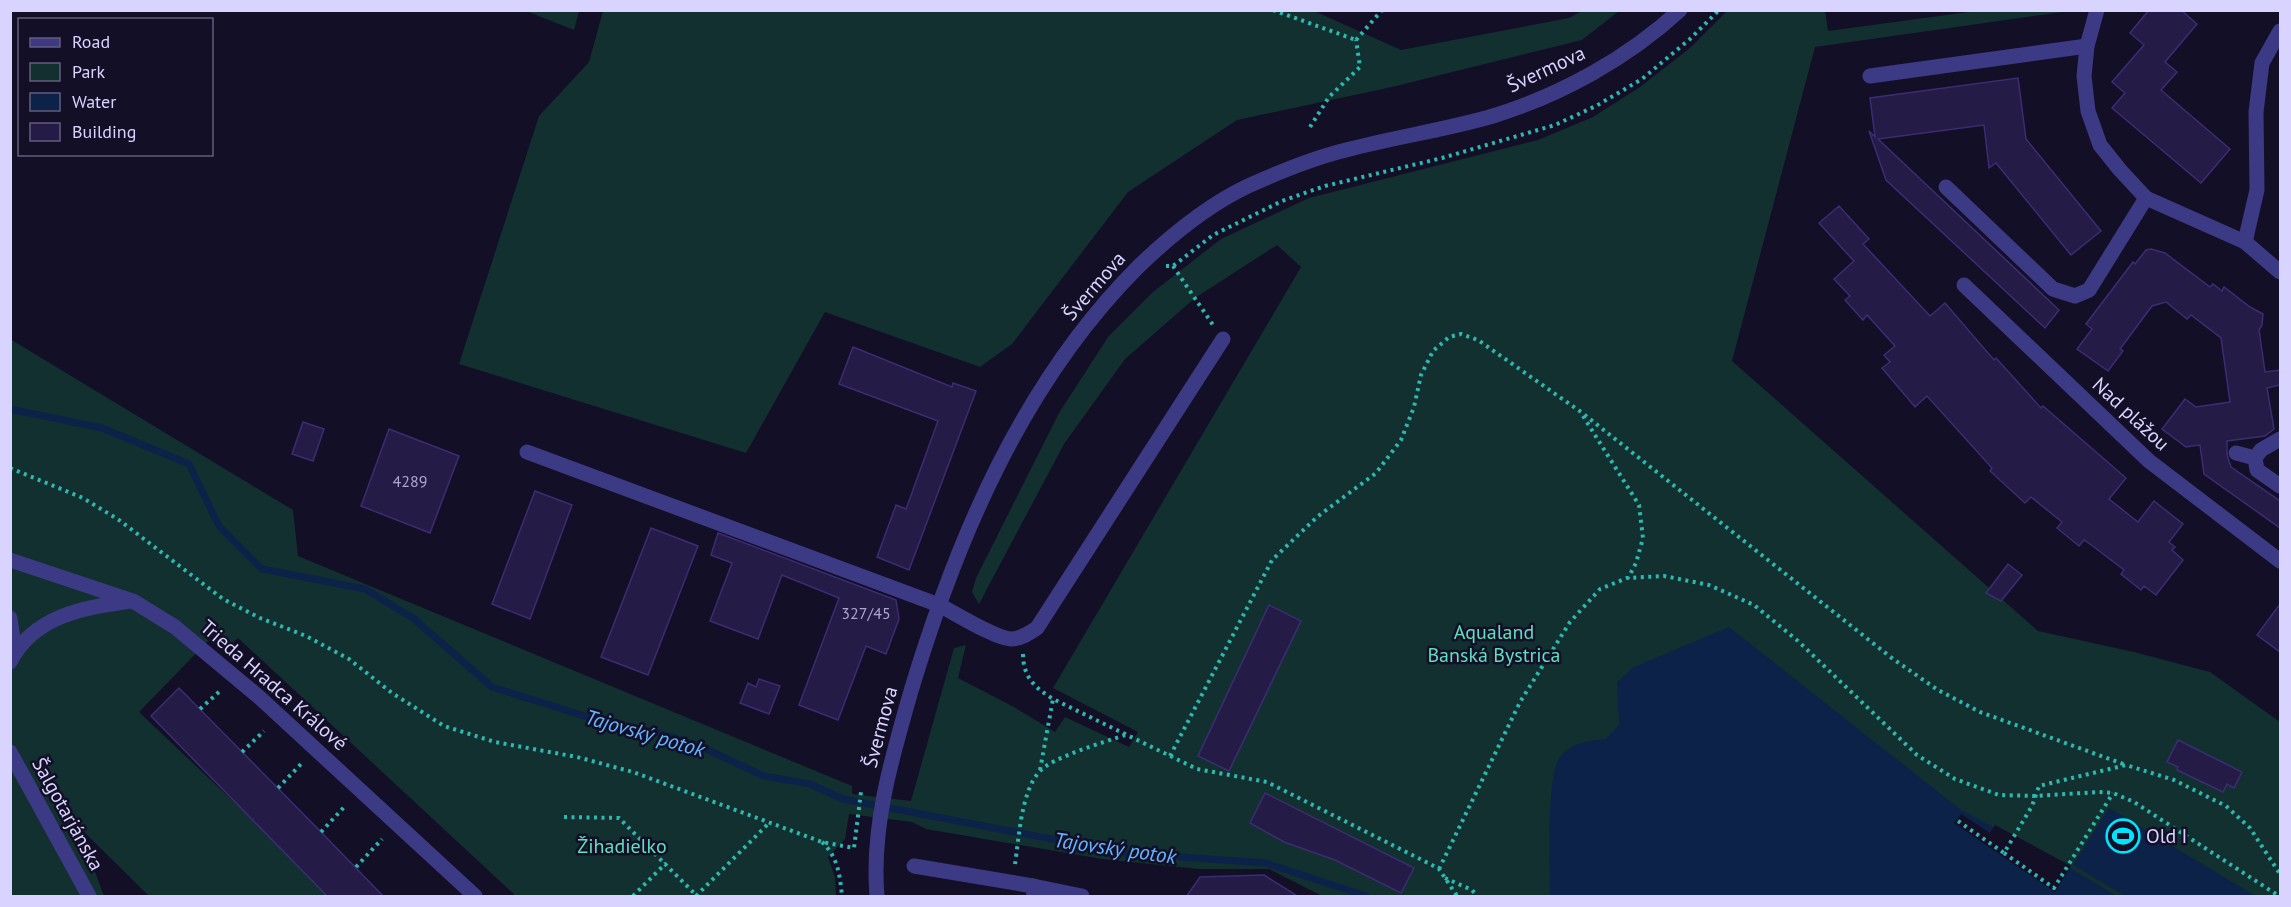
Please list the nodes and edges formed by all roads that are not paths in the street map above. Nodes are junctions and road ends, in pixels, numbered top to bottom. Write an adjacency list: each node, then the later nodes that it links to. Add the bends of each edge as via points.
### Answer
1 (1680, 10): 20 (street, Švermova, via 1627,52 1546,97 1493,116 1344,150 1250,185 1192,219 1141,264 1086,325 1047,382 1006,450)
2 (2097, 10): 4 (street)
3 (2280, 31): 8 (street, via 2262,63 2256,112 2257,190)
4 (2087, 46): 5 (street); 7 (street, via 2084,76 2088,111 2100,145)
5 (1870, 76)
6 (1946, 187): 7 (street, via 2053,290 2075,296 2089,290)
7 (2146, 198): 8 (street)
8 (2245, 242): 9 (street)
9 (2280, 272)
10 (1964, 285): 18 (street, Nad plážou, via 2149,460)
11 (1223, 339): 20 (street, via 1037,628 1011,639)
12 (2280, 439): 15 (street)
13 (527, 452): 20 (street)
14 (2236, 453): 15 (street)
15 (2255, 458): 16 (street, via 2257,470)
16 (2280, 486)
17 (10, 560): 19 (street, Trieda Hradca Králové)
18 (2280, 561)
19 (133, 601): 22 (street, via 89,607 50,621 32,634); 27 (street, Trieda Hradca Králové, via 175,627 259,698)
20 (939, 605): 28 (street, Švermova, via 891,760 880,820)
21 (10, 618): 22 (street)
22 (13, 658)
23 (10, 752): 26 (street, Šalgotarjánska)
24 (914, 866): 25 (street)
25 (1034, 891): 29 (street)
26 (89, 897)
27 (475, 897)
28 (877, 897)
29 (1082, 897)

